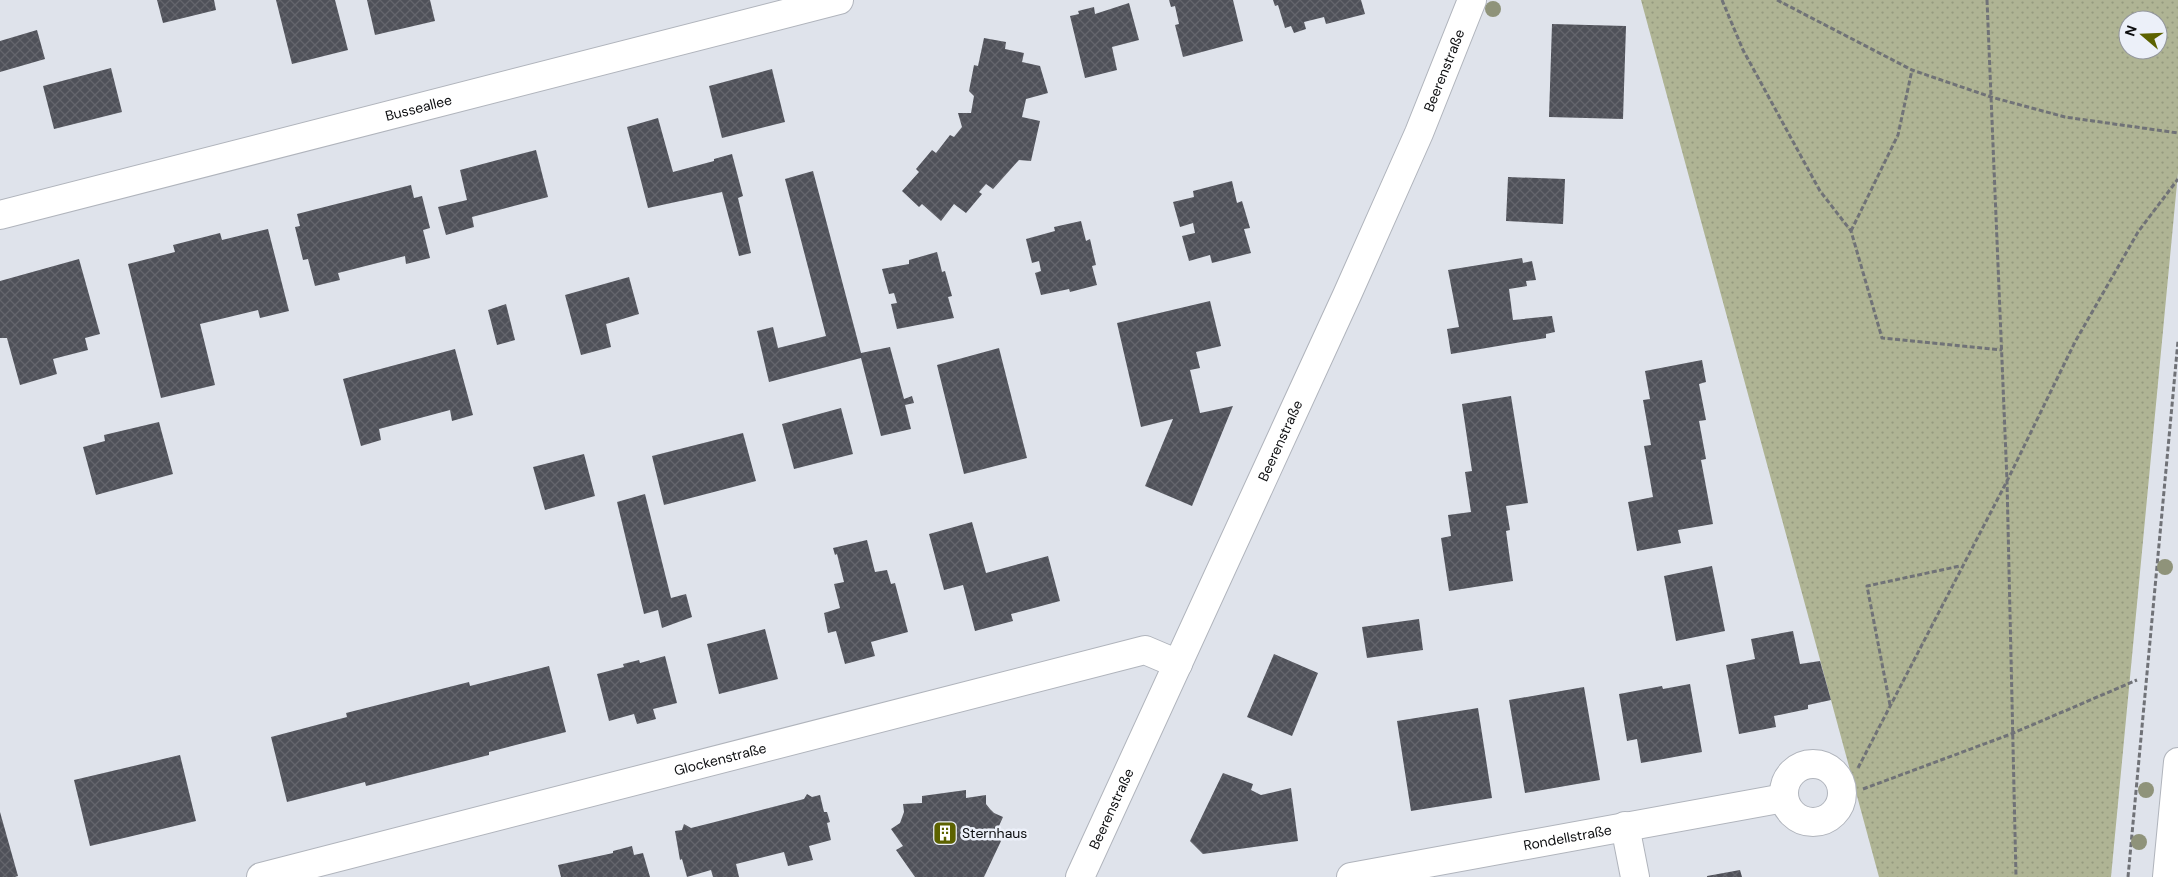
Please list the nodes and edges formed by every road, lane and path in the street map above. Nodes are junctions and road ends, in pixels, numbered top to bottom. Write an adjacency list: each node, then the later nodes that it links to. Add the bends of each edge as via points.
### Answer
1 (839, 0): 10 (street, Busseallee)
2 (1472, 0): 16 (street, Beerenstraße, via 1419,134)
3 (1722, 0): 11 (path, via 1743,50 1820,191)
4 (1777, 0): 6 (path)
5 (1987, 0): 7 (path)
6 (1912, 70): 7 (path); 11 (path, via 1898,135)
7 (1990, 97): 8 (path, via 2065,117); 13 (path)
8 (2178, 133)
9 (2178, 179): 14 (path, via 2138,232 2080,333)
10 (0, 215)
11 (1851, 231): 13 (path, via 1882,338)
12 (2178, 341): 30 (path)
13 (2002, 350): 14 (path)
14 (2007, 481): 15 (path); 19 (path)
15 (1961, 566): 18 (path); 18 (path, via 1867,586)
16 (1178, 664): 25 (street, Glockenstraße, via 1145,650); 26 (street, Beerenstraße)
17 (2137, 680): 19 (path)
18 (1890, 706): 21 (path)
19 (2011, 734): 22 (path); 29 (path)
20 (2178, 762): 31 (street)
21 (1858, 768)
22 (1863, 789)
23 (1784, 798): 24 (street, Rondellstraße)
24 (1626, 826): 27 (street, Rondellstraße); 28 (street)
25 (261, 877)
26 (1080, 877)
27 (1351, 877)
28 (1635, 877)
29 (2016, 877)
30 (2128, 877)
31 (2167, 877)

